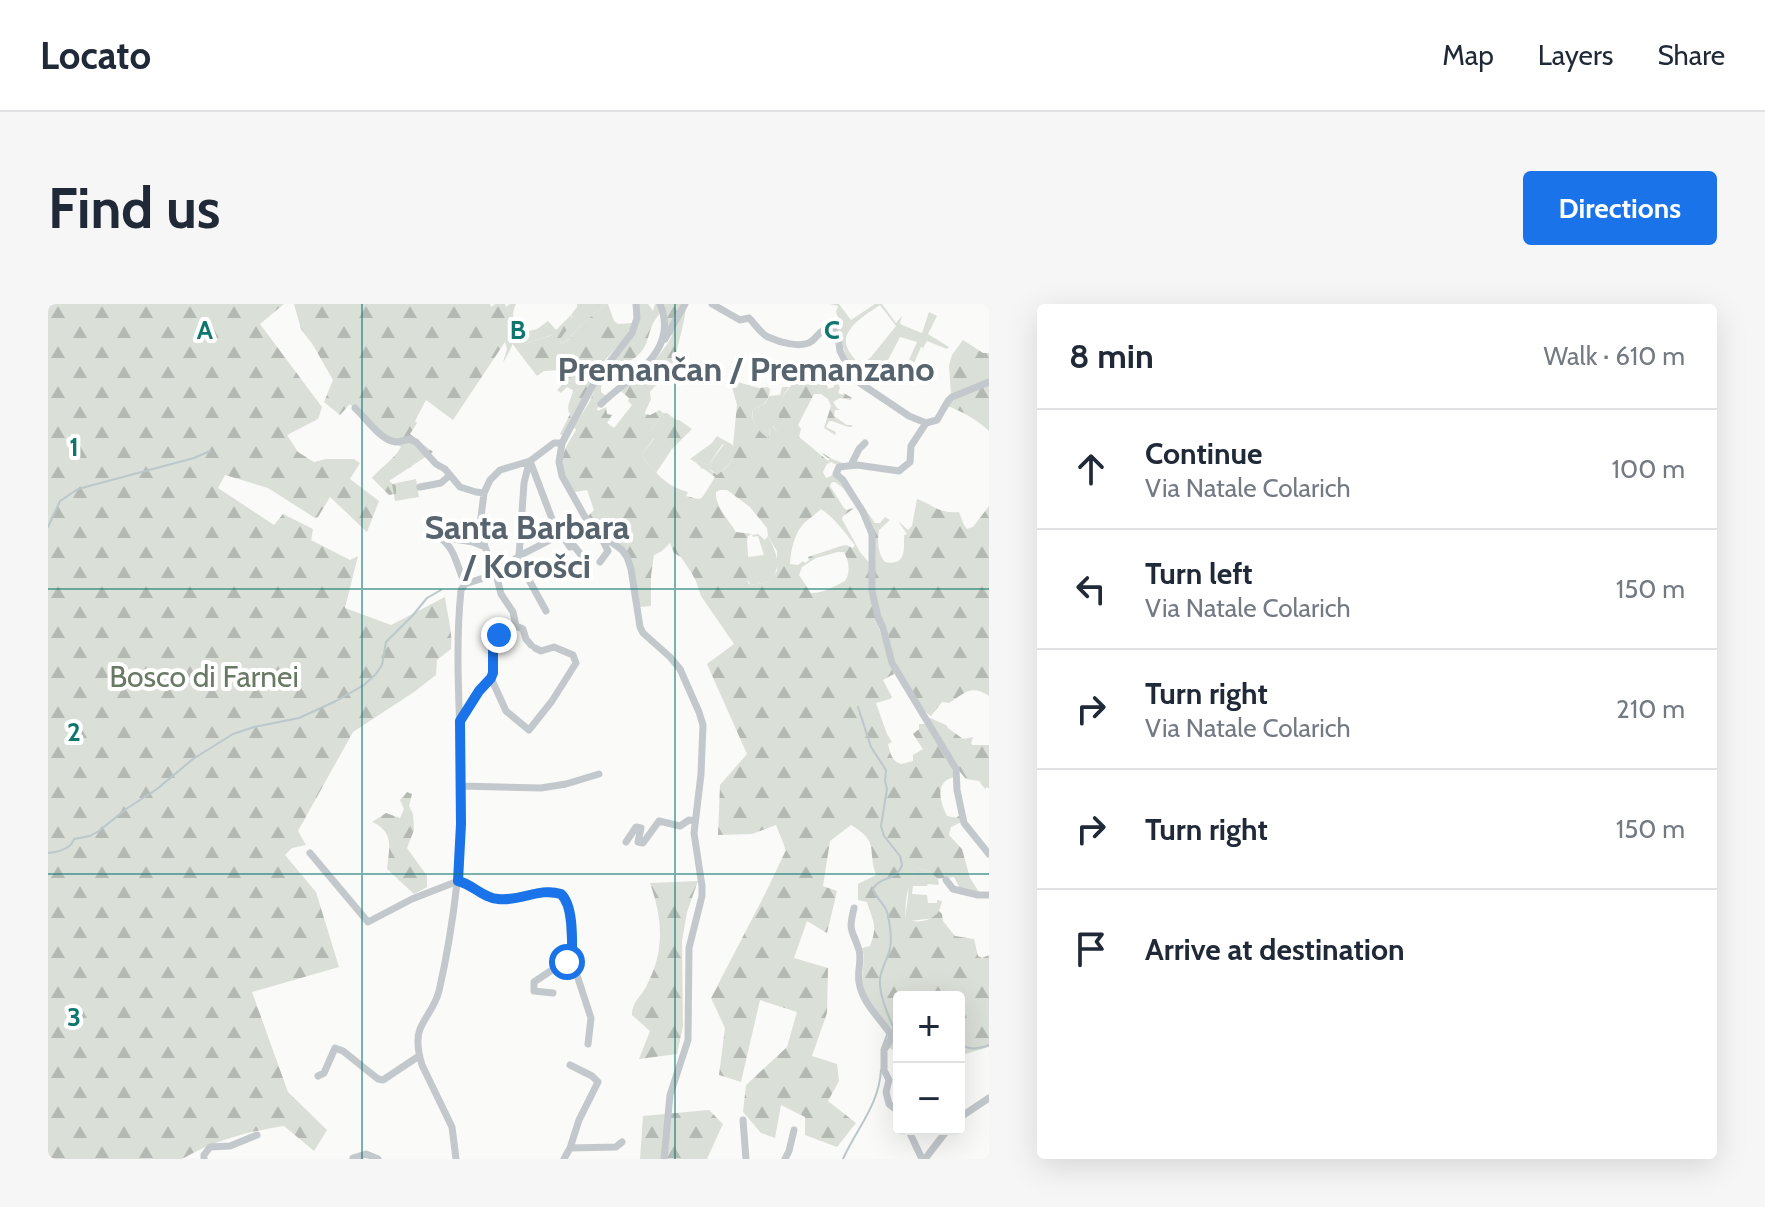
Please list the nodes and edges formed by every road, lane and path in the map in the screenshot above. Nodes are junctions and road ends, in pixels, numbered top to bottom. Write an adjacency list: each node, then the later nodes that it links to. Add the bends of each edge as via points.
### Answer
1 (636, 304): 10 (street, via 632,333 595,381)
2 (660, 304): 5 (street)
3 (685, 304): 5 (street)
4 (712, 304): 9 (street, via 740,320 749,318 764,335 799,345 833,328 854,379)
5 (663, 341): 7 (street, via 652,358)
6 (989, 382): 9 (street, via 952,397 937,420)
7 (601, 404)
8 (355, 408): 14 (street, via 393,441 416,442)
9 (926, 423): 13 (street, via 911,446 910,462 899,471)
10 (564, 440): 12 (street); 18 (street, via 562,476 585,520)
11 (865, 443): 13 (street)
12 (530, 461): 16 (street, via 500,470); 17 (street); 20 (street)
13 (851, 465): 34 (street, via 839,467 836,474 872,534 872,591 892,663 956,769 964,823)
14 (450, 475): 15 (street, via 441,483); 16 (street, via 464,489)
15 (420, 487)
16 (484, 493): 19 (street, via 480,525)
17 (560, 532): 20 (street); 21 (street)
18 (599, 533): 22 (street, via 608,551); 31 (street, via 622,550 631,569 640,627 680,669 702,719)
19 (485, 547): 23 (street); 24 (street, via 439,537 452,550)
20 (518, 557): 23 (street); 25 (street)
21 (587, 562)
22 (600, 562)
23 (496, 574): 24 (street); 26 (street)
24 (465, 584): 28 (street, via 456,642)
25 (546, 611)
26 (516, 626): 27 (street, via 496,639); 27 (street, via 533,647 554,647 573,655 576,663 529,730 506,711)
27 (491, 678): 28 (street)
28 (460, 721): 30 (street)
29 (599, 774): 30 (street, via 541,788)
30 (461, 786): 36 (street)
31 (695, 821): 32 (street, via 680,826 659,821 643,843 638,842 641,828 636,827); 61 (street, via 702,896 689,948 688,1040 670,1095)
32 (626, 842)
33 (310, 853): 36 (street, via 368,922)
34 (989, 854)
35 (946, 880): 37 (street, via 953,889)
36 (458, 881): 39 (street, via 500,900 545,891 561,894 568,905); 42 (street, via 438,996 420,1030)
37 (989, 895)
38 (854, 908): 46 (street, via 851,931 859,951 860,988 891,1035 884,1070)
39 (572, 960): 40 (street, via 534,982 534,991); 41 (street, via 591,1018)
40 (553, 993)
41 (588, 1044)
42 (419, 1056): 44 (street, via 383,1080 335,1048); 59 (street, via 452,1127)
43 (570, 1065): 54 (street, via 598,1082)
44 (318, 1076)
45 (989, 1098): 47 (street)
46 (893, 1107)
47 (965, 1114)
48 (743, 1120): 62 (street)
49 (794, 1130): 63 (street)
50 (257, 1135): 57 (street, via 210,1147)
51 (912, 1135): 56 (street)
52 (944, 1135): 56 (street)
53 (622, 1142): 54 (street, via 616,1147)
54 (570, 1148): 60 (street)
55 (353, 1158): 58 (street, via 366,1154)
56 (927, 1158)
57 (204, 1159)
58 (378, 1159)
59 (456, 1159)
60 (564, 1159)
61 (664, 1159)
62 (746, 1159)
63 (785, 1159)

